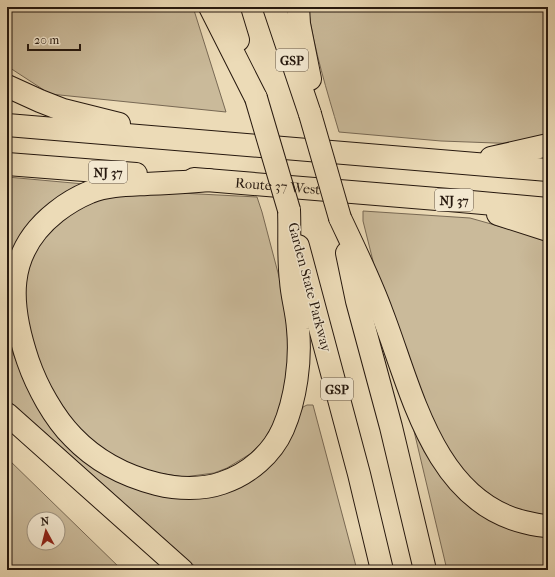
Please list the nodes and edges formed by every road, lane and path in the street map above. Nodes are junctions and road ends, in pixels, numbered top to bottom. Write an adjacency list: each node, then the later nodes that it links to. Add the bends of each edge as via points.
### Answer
1 (210, 7): 6 (highway)
2 (228, 7): 6 (highway, Garden State Parkway / GSP)
3 (274, 7): 7 (highway, GSP)
4 (298, 7): 7 (highway, via 310,78)
5 (7, 86): 9 (highway, via 40,101 117,123)
6 (256, 98): 17 (highway, Garden State Parkway / GSP, bridge)
7 (310, 114): 18 (highway, GSP, bridge)
8 (7, 125): 9 (highway)
9 (148, 137): 11 (highway)
10 (548, 145): 11 (highway)
11 (465, 163): 13 (highway)
12 (7, 164): 14 (highway, Route 37 West / NJ 37)
13 (548, 170)
14 (209, 180): 15 (highway, Route 37 West / NJ 37); 17 (highway, via 122,185 88,193 69,203 42,223 27,244 16,277 17,322 32,372 46,400 72,437 90,453 108,465 139,479 172,487 214,486 249,470 264,457 280,435 294,395 299,343 290,279)
15 (449, 200): 16 (highway, Route 37 West / NJ 37); 19 (highway)
16 (548, 209)
17 (289, 210): 23 (highway, Garden State Parkway / GSP)
18 (340, 218): 21 (highway, via 367,275 419,412 449,471 479,501 502,515 522,522); 24 (highway, GSP, via 357,300)
19 (548, 230)
20 (7, 414): 22 (highway)
21 (548, 526)
22 (182, 570)
23 (382, 570)
24 (425, 570)

